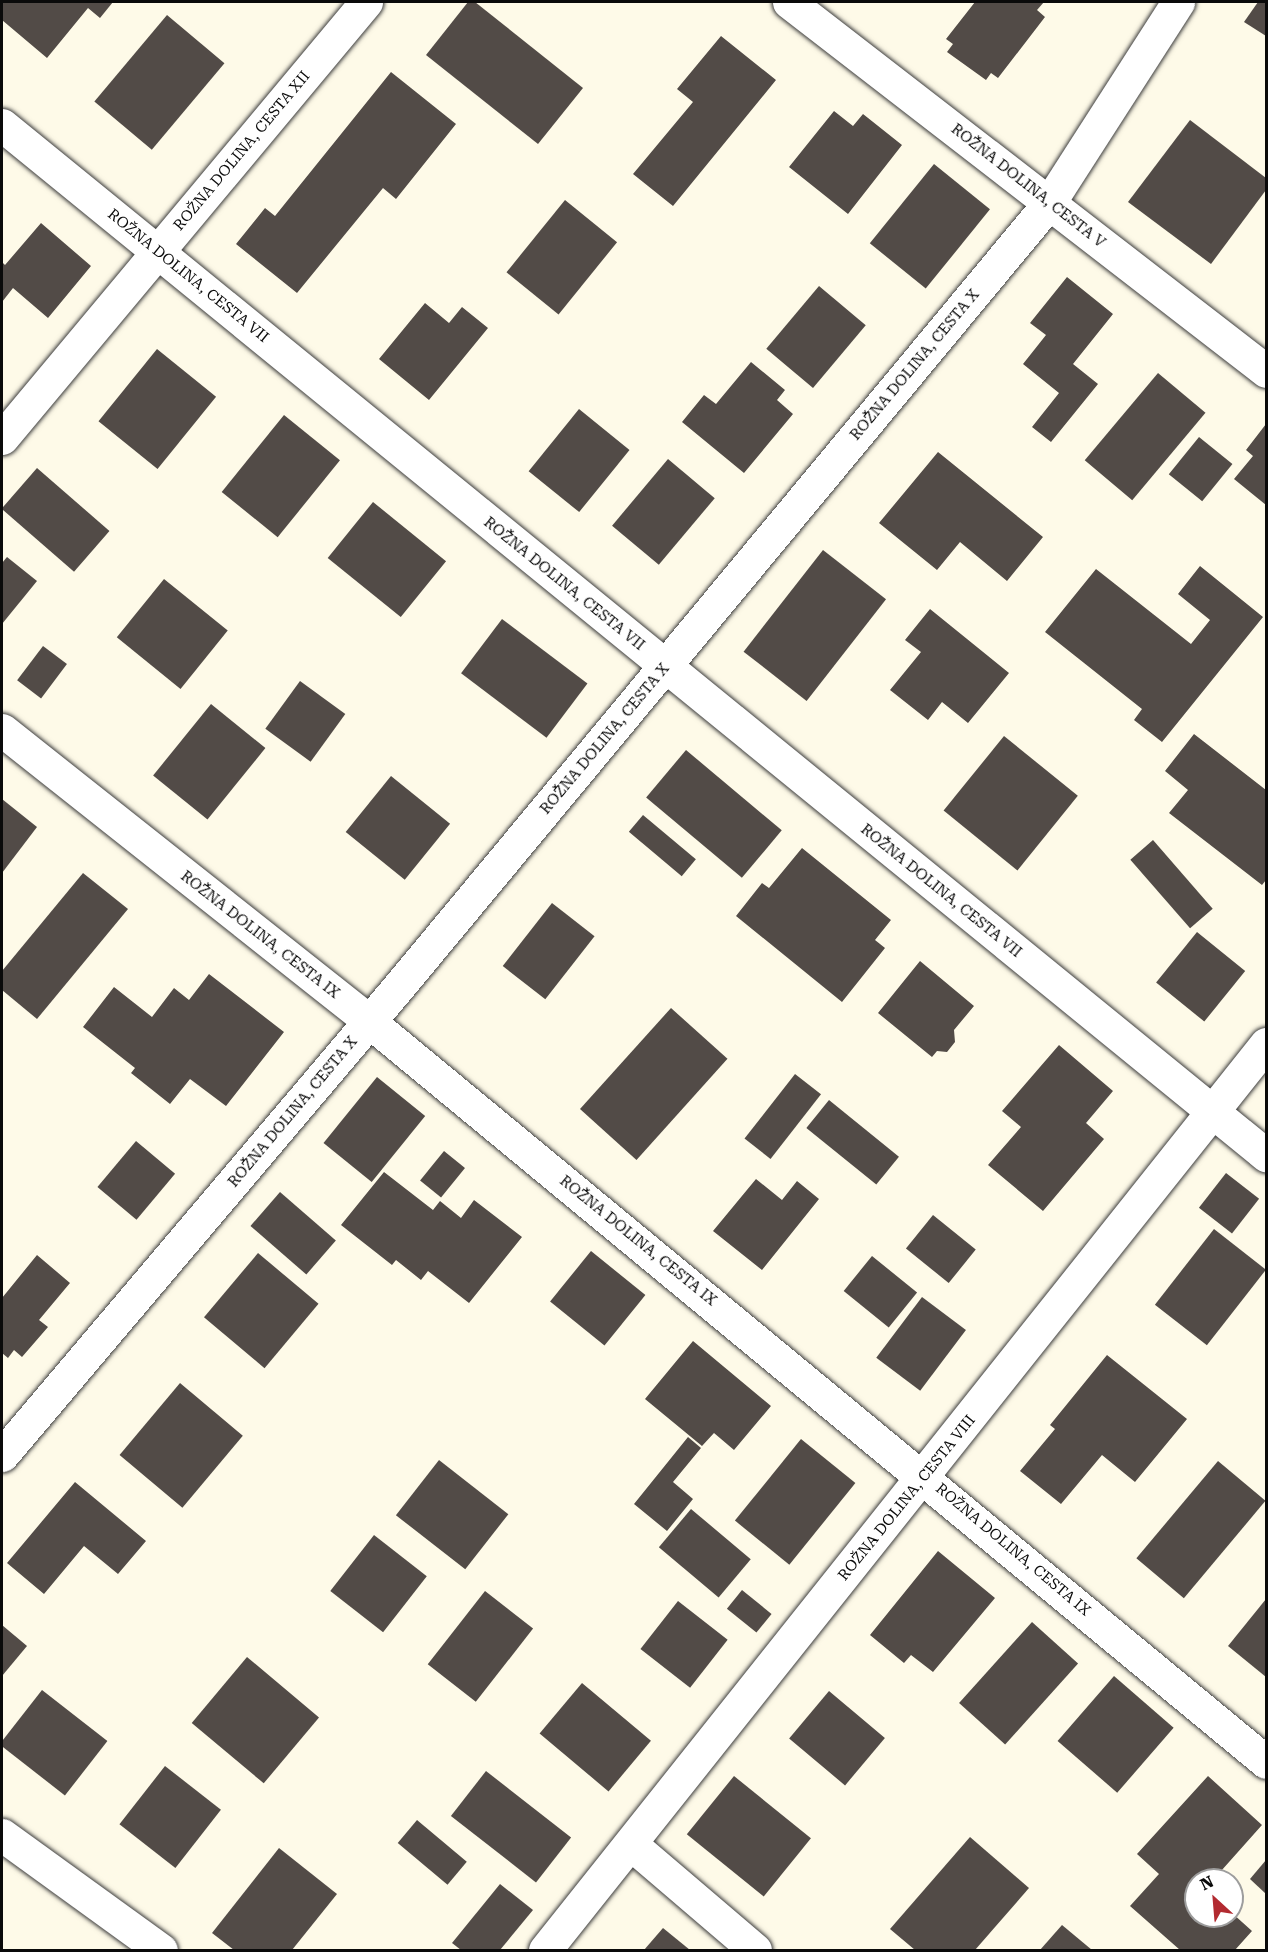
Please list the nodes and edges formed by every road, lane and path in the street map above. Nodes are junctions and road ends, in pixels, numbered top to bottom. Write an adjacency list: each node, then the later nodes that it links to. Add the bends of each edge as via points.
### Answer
1 (366, 2): 6 (street, ROŽNA DOLINA, CESTA XII)
2 (789, 2): 5 (street, ROŽNA DOLINA, CESTA V)
3 (1178, 2): 5 (street, ROŽNA DOLINA, CESTA X)
4 (2, 125): 6 (street, ROŽNA DOLINA, CESTA VII)
5 (1049, 203): 7 (street, ROŽNA DOLINA, CESTA V); 9 (street, ROŽNA DOLINA, CESTA X)
6 (158, 252): 8 (street, ROŽNA DOLINA, CESTA XII); 9 (street, ROŽNA DOLINA, CESTA VII)
7 (1266, 371)
8 (2, 438)
9 (665, 667): 11 (street, ROŽNA DOLINA, CESTA X); 13 (street, ROŽNA DOLINA, CESTA VII)
10 (2, 730): 11 (street, ROŽNA DOLINA, CESTA IX)
11 (370, 1022): 15 (street, ROŽNA DOLINA, CESTA X); 16 (street, ROŽNA DOLINA, CESTA IX)
12 (1266, 1044): 13 (street, ROŽNA DOLINA, CESTA VIII)
13 (1213, 1112): 14 (street, ROŽNA DOLINA, CESTA VII); 16 (street, ROŽNA DOLINA, CESTA VIII)
14 (1266, 1155)
15 (2, 1455)
16 (924, 1477): 17 (street, ROŽNA DOLINA, CESTA IX); 19 (street, ROŽNA DOLINA, CESTA VIII)
17 (1266, 1762)
18 (2, 1835): 20 (street)
19 (631, 1844): 21 (street, ROŽNA DOLINA, CESTA VIII); 22 (street)
20 (161, 1950)
21 (545, 1950)
22 (755, 1950)

